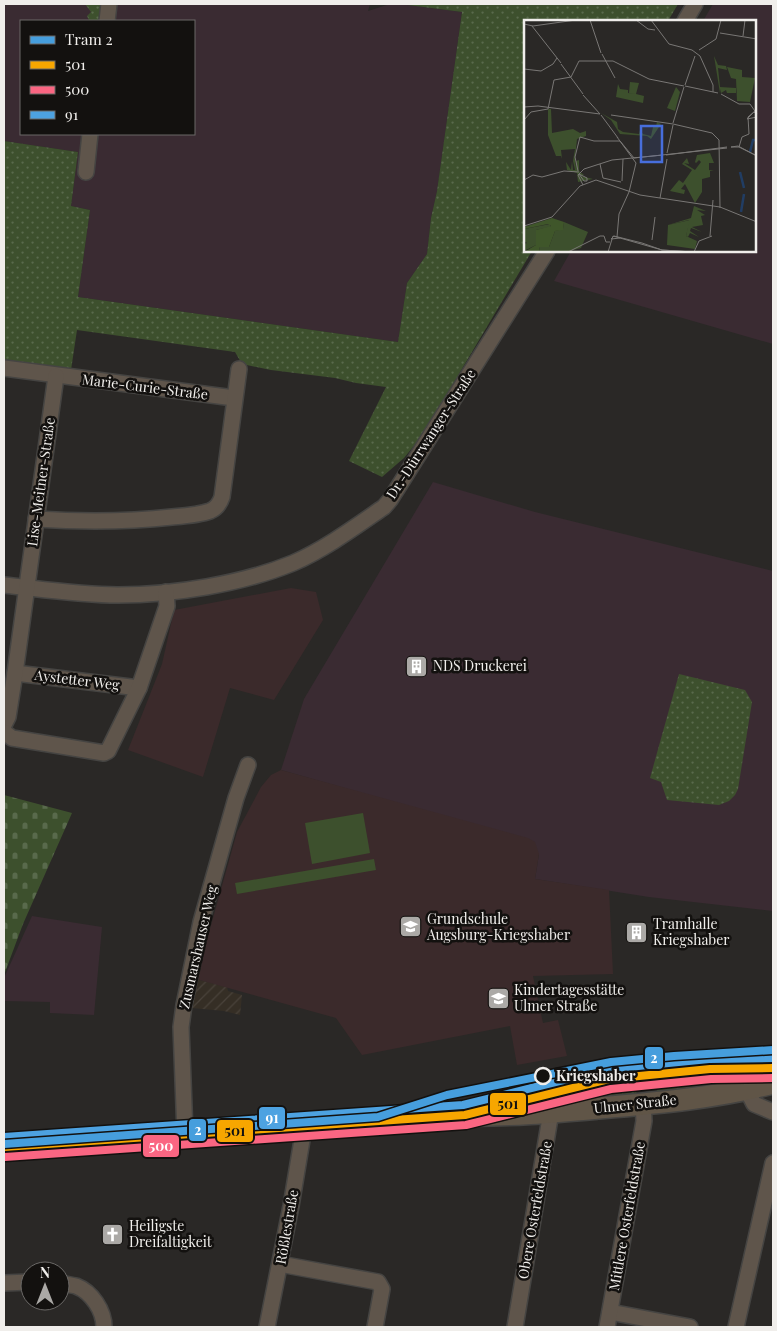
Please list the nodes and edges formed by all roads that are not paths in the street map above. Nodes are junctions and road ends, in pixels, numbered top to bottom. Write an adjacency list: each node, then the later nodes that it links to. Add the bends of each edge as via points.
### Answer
1 (109, 4): 3 (street)
2 (695, 4): 4 (street)
3 (107, 20)
4 (686, 20)
5 (90, 135): 6 (street)
6 (86, 172)
7 (546, 252): 15 (street, Dr.-Dürrwanger-Straße, via 384,507 293,563 219,584)
8 (4, 368): 10 (street, Marie-Curie-Straße)
9 (239, 369): 11 (street)
10 (56, 376): 11 (street, Marie-Curie-Straße); 12 (street, Lise-Meitner-Straße)
11 (234, 398): 12 (street, via 222,497 212,510 177,517 115,522)
12 (36, 519): 14 (street, Lise-Meitner-Straße)
13 (4, 585): 14 (street, Dr.-Dürrwanger-Straße)
14 (26, 587): 15 (street, Dr.-Dürrwanger-Straße, via 118,595); 16 (street, Aystetter Weg)
15 (166, 592): 17 (street, Aystetter Weg, via 167,606)
16 (14, 672): 17 (street, Aystetter Weg); 18 (street, Aystetter Weg, via 8,717)
17 (139, 688): 19 (street, Aystetter Weg, via 108,751 104,753 12,738)
18 (4, 724)
19 (4, 732)
20 (248, 765): 29 (street, Zusmarshauser Weg, via 200,922 184,1005 181,1027)
21 (736, 1068): 22 (street, Ulmer Straße); 24 (street); 25 (street, Ulmer Straße, via 609,1079)
22 (773, 1068)
23 (773, 1083): 24 (street, Ulmer Straße)
24 (746, 1090): 26 (street, Ulmer Straße); 27 (street, via 754,1104)
25 (550, 1103): 26 (street, Ulmer Straße); 28 (street, Ulmer Straße, via 500,1116 465,1115); 40 (street, Obere Osterfeldstraße)
26 (643, 1104): 36 (street, Mittlere Osterfeldstraße, via 644,1122)
27 (773, 1112)
28 (302, 1126): 29 (street, Ulmer Straße); 32 (street, Rößlestraße)
29 (185, 1134): 30 (street, Ulmer Straße)
30 (4, 1147)
31 (773, 1163): 43 (street)
32 (280, 1264): 38 (street, Rößlestraße); 39 (street, via 378,1282 382,1289)
33 (20, 1282): 34 (street)
34 (4, 1283)
35 (70, 1285): 37 (street, via 86,1293 101,1310)
36 (610, 1312): 41 (street, Mittlere Osterfeldstraße); 42 (street)
37 (104, 1324)
38 (267, 1327)
39 (375, 1327)
40 (515, 1327)
41 (607, 1327)
42 (690, 1327)
43 (736, 1327)

